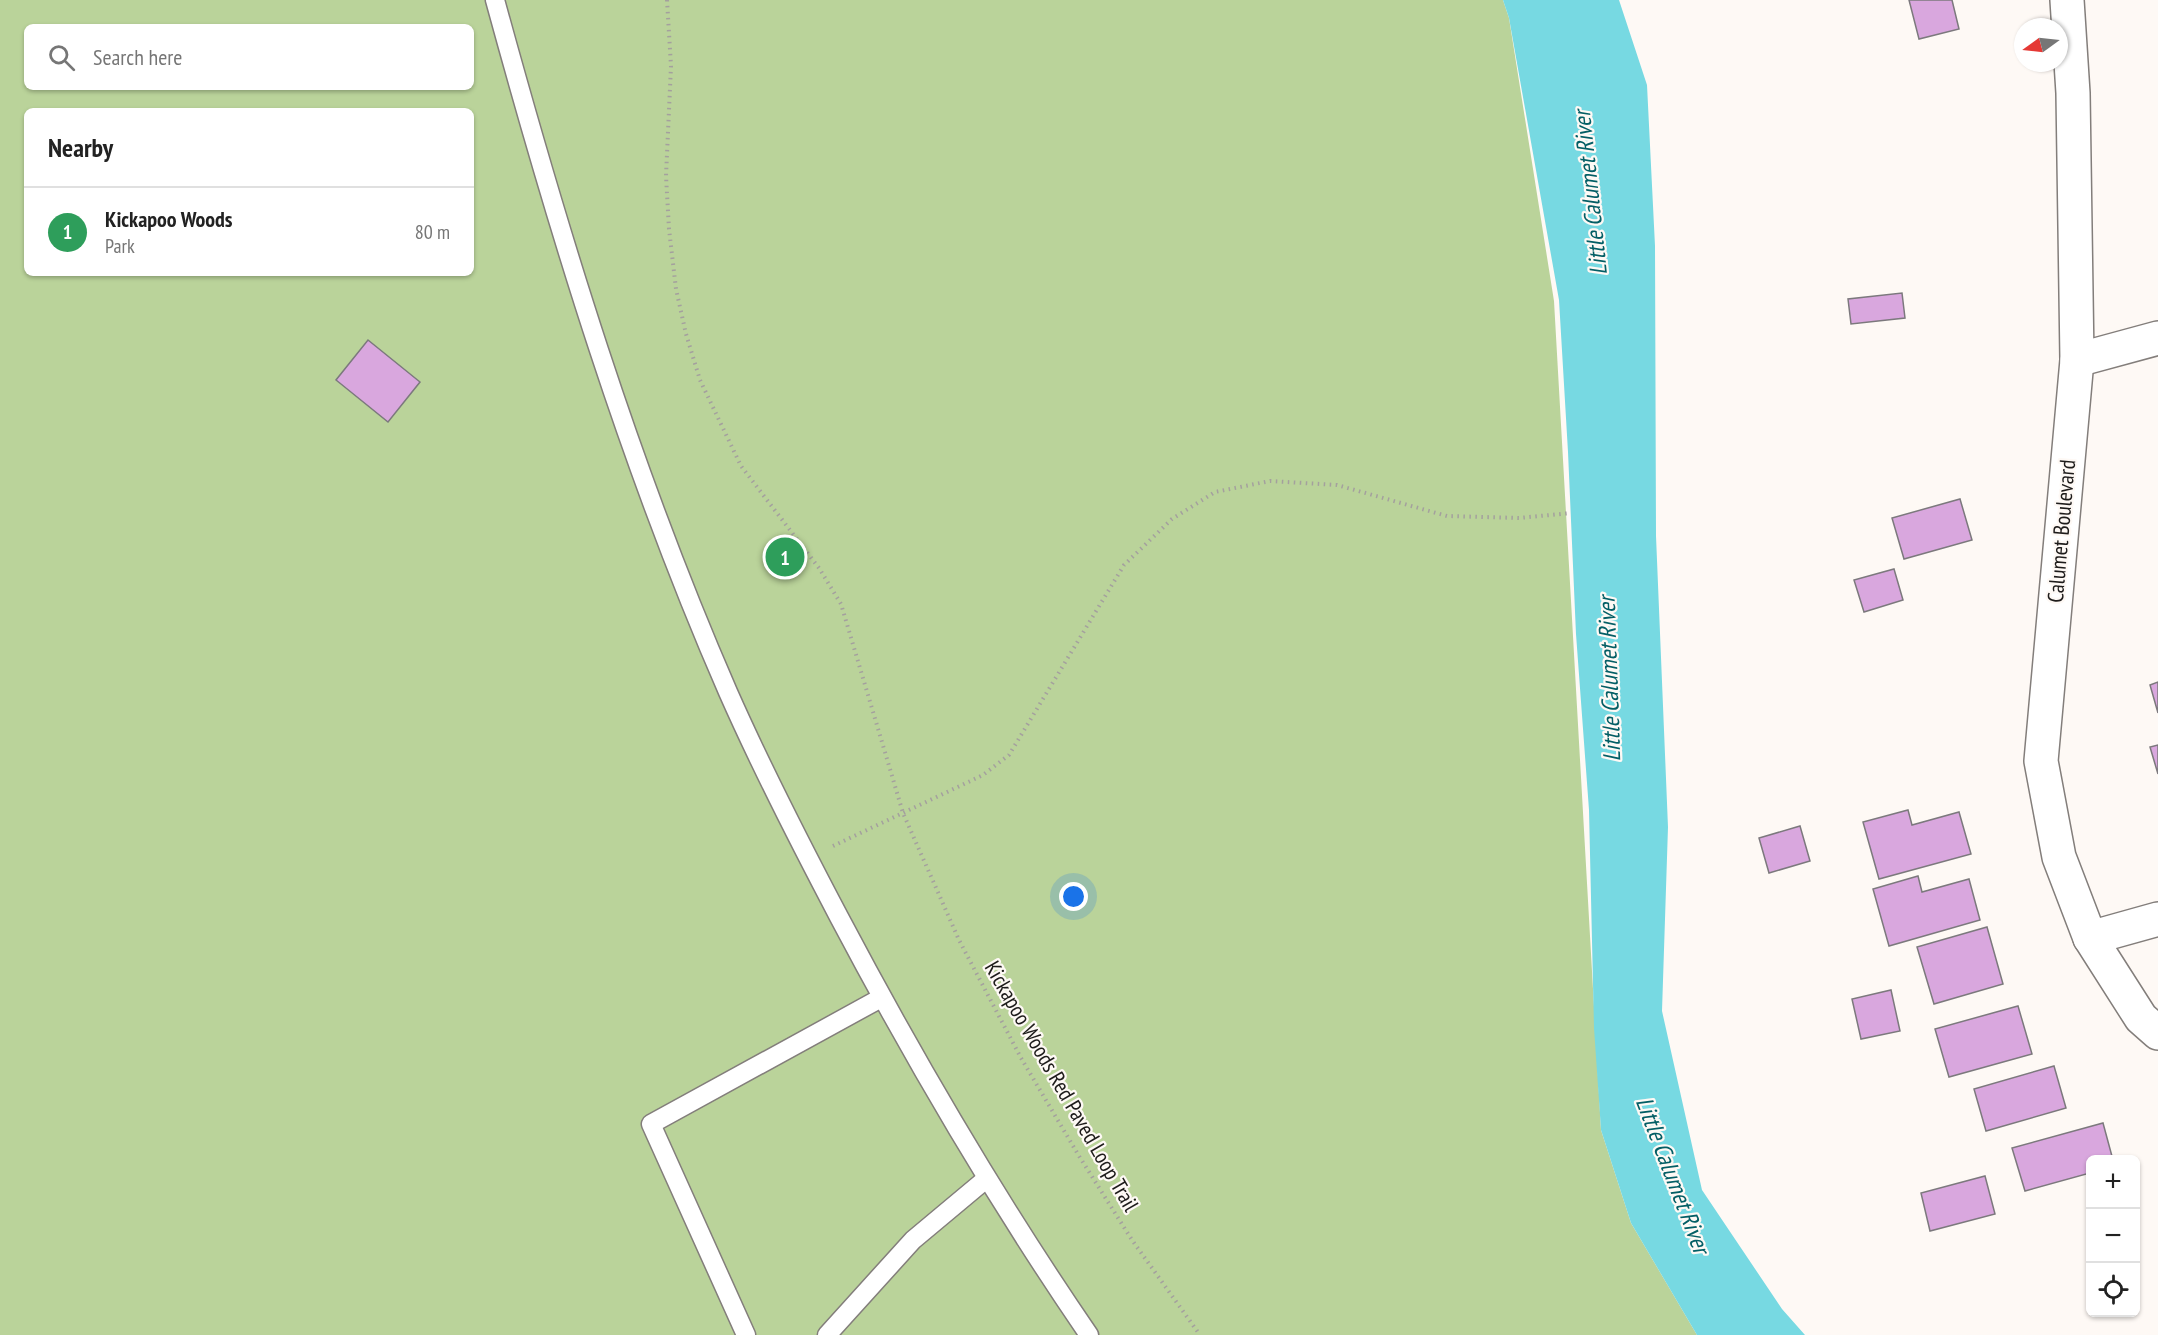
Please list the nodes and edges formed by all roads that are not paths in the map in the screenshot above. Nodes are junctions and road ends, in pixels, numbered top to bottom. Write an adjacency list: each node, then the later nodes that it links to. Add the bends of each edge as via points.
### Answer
1 (495, 0): 7 (lane, via 544,178 660,519 728,692)
2 (2067, 0): 4 (street, Calumet Boulevard, via 2073,93)
3 (2158, 338): 4 (street)
4 (2077, 360): 6 (street, Calumet Boulevard, via 2041,761 2058,857)
5 (2158, 919): 6 (street)
6 (2090, 938): 8 (street, Calumet Boulevard, via 2141,1018)
7 (881, 998): 9 (lane); 10 (lane, via 651,1124)
8 (2158, 1033)
9 (986, 1179): 11 (lane, via 914,1240); 12 (lane)
10 (747, 1335)
11 (827, 1335)
12 (1089, 1335)

